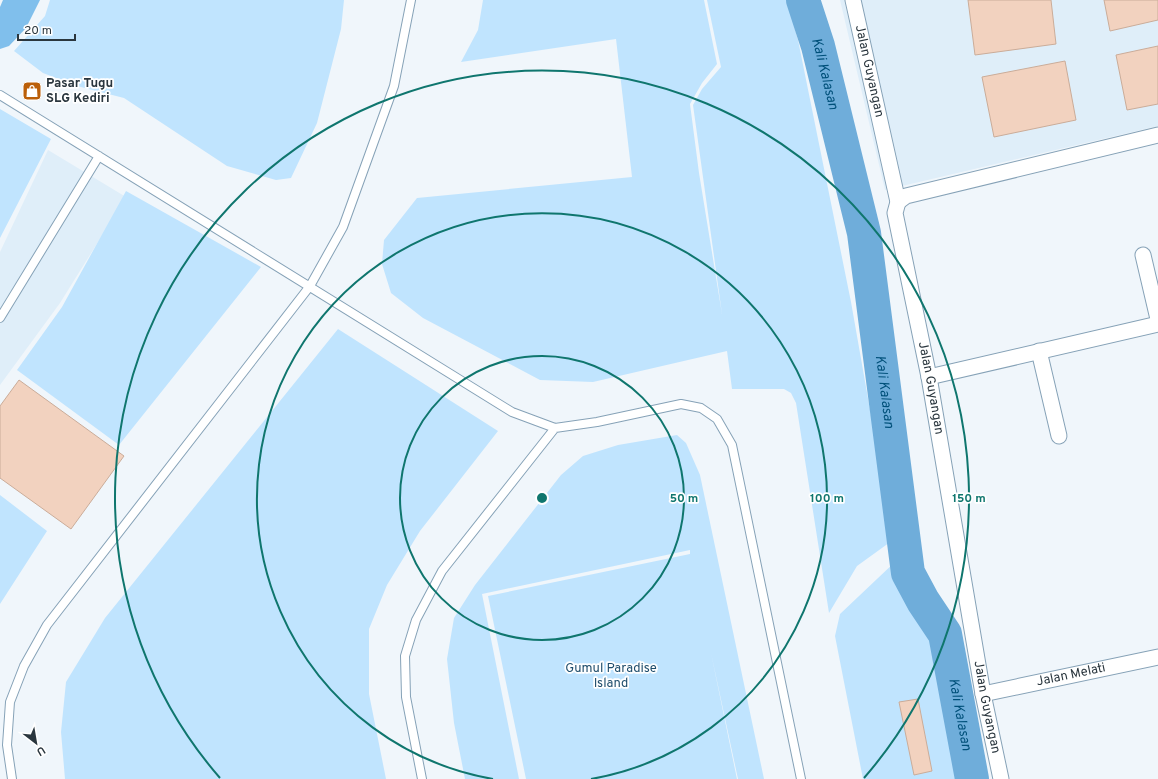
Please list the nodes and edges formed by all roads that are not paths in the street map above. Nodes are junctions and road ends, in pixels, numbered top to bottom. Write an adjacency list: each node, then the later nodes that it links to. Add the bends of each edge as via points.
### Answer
1 (411, 0): 8 (lane, via 394,86 343,227)
2 (853, 0): 6 (street, Jalan Guyangan)
3 (0, 95): 5 (lane)
4 (1158, 135): 6 (street, via 906,196)
5 (99, 156): 8 (lane); 9 (lane)
6 (898, 202): 13 (street, Jalan Guyangan, via 895,213)
7 (1143, 255): 10 (street)
8 (310, 286): 14 (lane, via 512,412); 18 (lane, via 47,625 24,666 10,702 7,745)
9 (0, 318)
10 (1158, 320)
11 (1158, 324): 12 (street)
12 (1039, 351): 13 (street); 15 (street)
13 (929, 377): 17 (street, Jalan Guyangan)
14 (555, 428): 19 (lane, via 442,571 416,620 405,656 406,697); 20 (lane, via 681,404 701,408 718,419 732,445)
15 (1060, 436)
16 (1158, 657): 17 (street, Jalan Melati)
17 (983, 694): 21 (street, Jalan Guyangan)
18 (12, 779)
19 (422, 779)
20 (801, 779)
21 (1001, 779)

